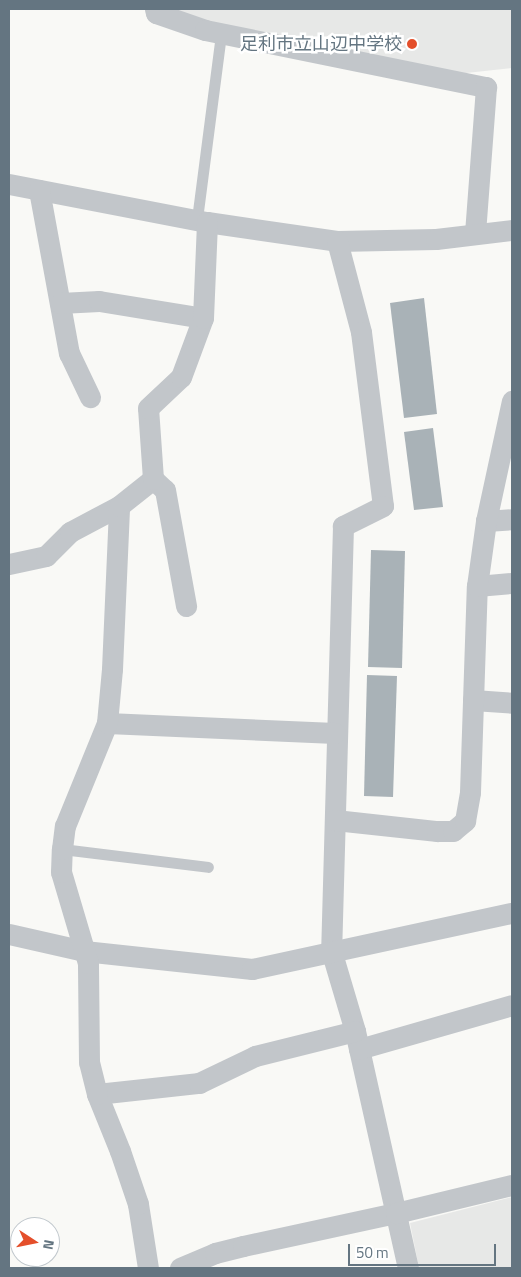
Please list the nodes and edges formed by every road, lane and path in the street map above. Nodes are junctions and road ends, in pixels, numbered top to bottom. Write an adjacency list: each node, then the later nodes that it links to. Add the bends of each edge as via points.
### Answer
1 (155, 9): 2 (street, via 156,13)
2 (221, 33): 5 (lane); 7 (street, via 486,87)
3 (9, 184): 4 (street)
4 (39, 190): 5 (street); 9 (street)
5 (202, 220): 8 (street); 10 (street)
6 (512, 230): 7 (street)
7 (475, 234): 8 (street, via 436,239)
8 (337, 241): 25 (street, via 361,332 383,506 343,526)
9 (60, 303): 10 (street, via 99,301); 11 (street, via 69,353)
10 (202, 318): 14 (street, via 181,377 148,408)
11 (90, 397)
12 (512, 401): 13 (street)
13 (510, 430): 17 (street)
14 (153, 479): 15 (street); 21 (street, via 165,490)
15 (119, 506): 18 (street, via 70,532 46,556); 24 (street)
16 (512, 519): 17 (street)
17 (486, 521): 20 (street)
18 (9, 564)
19 (512, 583): 20 (street)
20 (477, 586): 22 (street)
21 (186, 606)
22 (473, 700): 23 (street); 26 (street, via 468,814 460,827 453,831 437,831)
23 (512, 703)
24 (107, 723): 25 (street); 27 (street, via 66,826)
25 (336, 733): 26 (street)
26 (335, 820): 31 (street)
27 (62, 849): 28 (lane); 32 (street, via 61,872)
28 (208, 868)
29 (512, 913): 31 (street)
30 (9, 934): 32 (street)
31 (331, 950): 32 (street, via 252,969); 34 (street)
32 (84, 951): 35 (street, via 88,963 89,1062)
33 (512, 1005): 34 (street)
34 (357, 1040): 35 (street, via 255,1056 199,1083); 37 (street)
35 (97, 1094): 38 (street, via 138,1204)
36 (512, 1185): 37 (street)
37 (396, 1213): 39 (street, via 215,1253); 40 (street)
38 (148, 1268)
39 (180, 1268)
40 (408, 1268)

